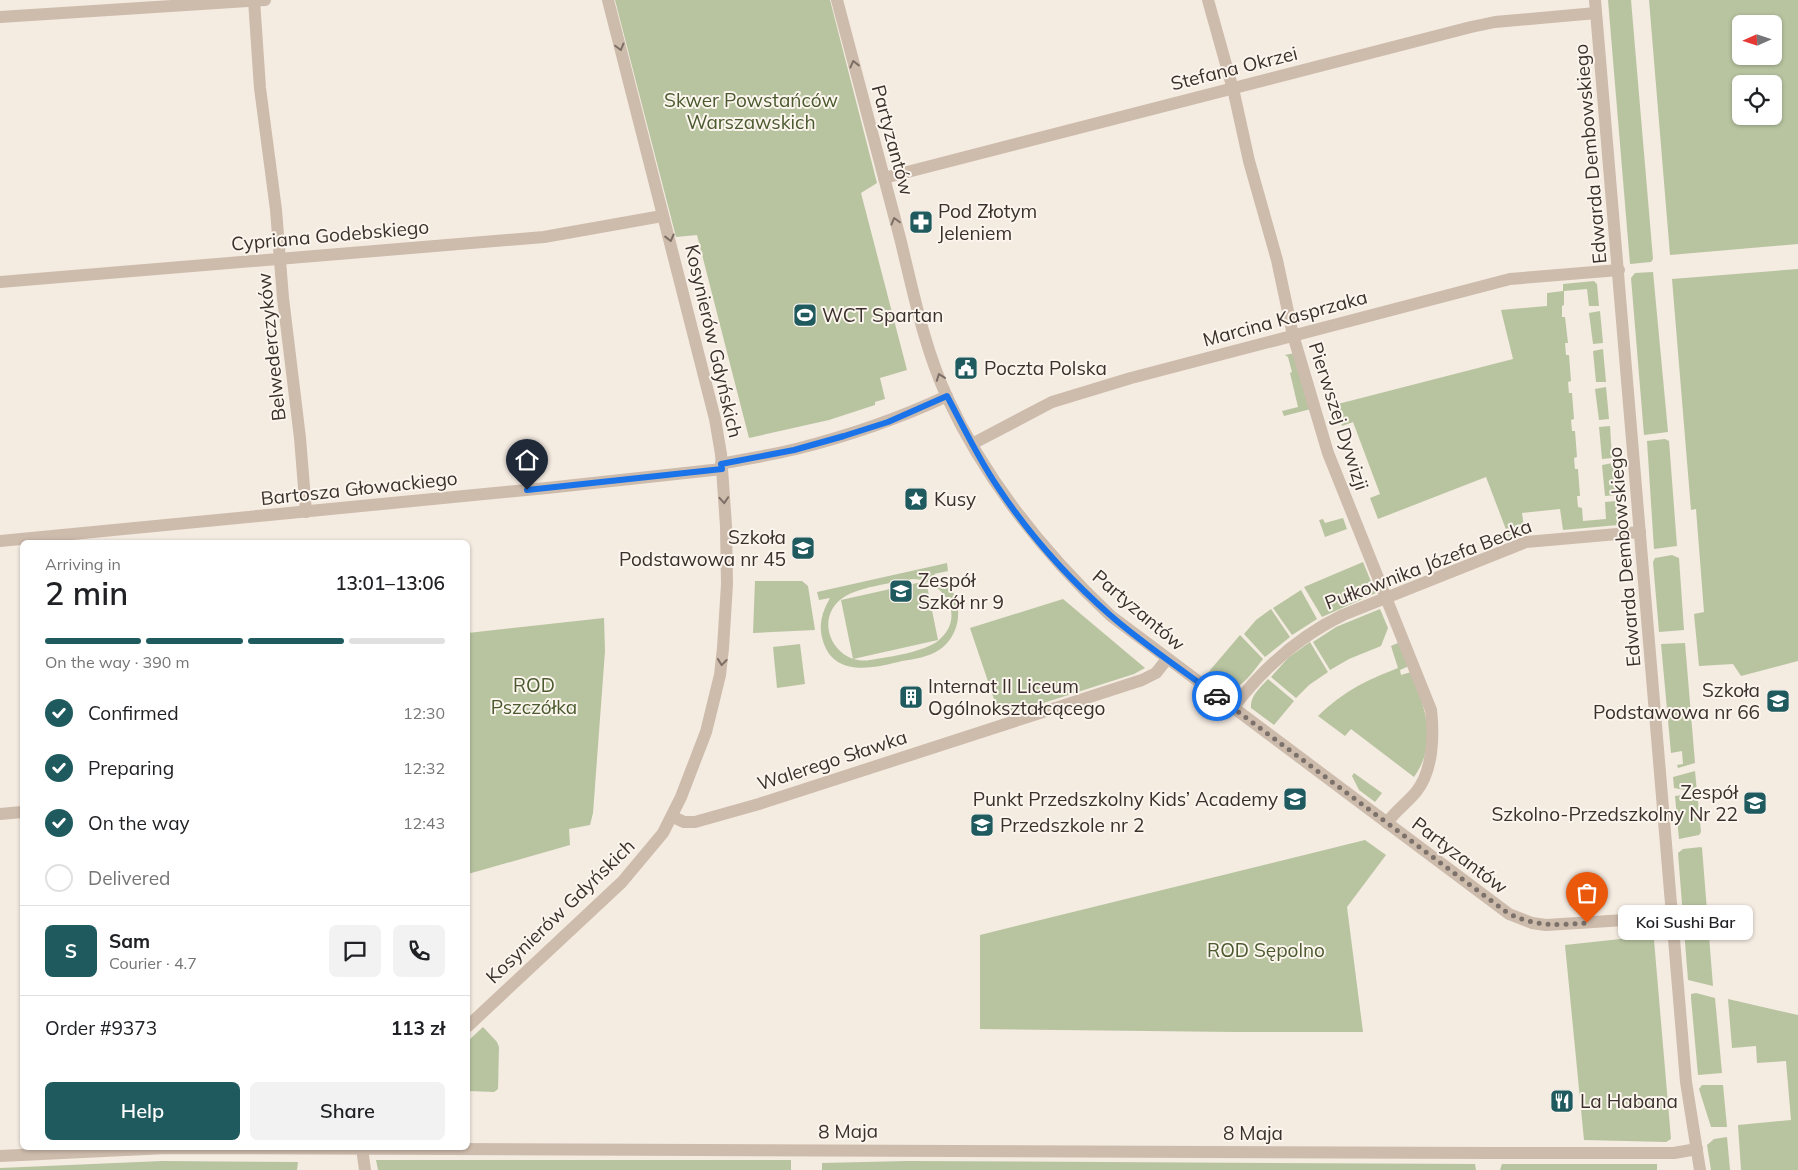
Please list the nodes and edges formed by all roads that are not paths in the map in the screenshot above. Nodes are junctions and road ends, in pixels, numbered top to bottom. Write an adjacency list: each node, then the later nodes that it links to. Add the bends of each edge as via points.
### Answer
1 (254, 0): 2 (street); 7 (street); 11 (street, Belwederczyków, via 260,88)
2 (265, 0)
3 (608, 0): 10 (street, Kosynierów Gdyńskich, one-way to 10)
4 (837, 0): 9 (street, Partyzantów, one-way to 4)
5 (1208, 0): 8 (street, Pierwszej Dywizji)
6 (1596, 6): 8 (street, Stefana Okrzei, via 1484,24); 12 (street, Edwarda Dembowskiego)
7 (0, 17)
8 (1232, 88): 9 (street, Stefana Okrzei); 14 (street, Pierwszej Dywizji)
9 (884, 178): 15 (street, Partyzantów, one-way to 9, via 925,335)
10 (662, 216): 11 (street, Cypriana Godebskiego, via 544,237); 17 (street, Kosynierów Gdyńskich, one-way to 17, via 712,408)
11 (280, 258): 13 (street, Cypriana Godebskiego); 18 (street, Belwederczyków)
12 (1619, 270): 14 (street, Marcina Kasprzaka, via 1510,278); 19 (street, Edwarda Dembowskiego)
13 (0, 282)
14 (1293, 335): 16 (street, Marcina Kasprzaka, via 1080,392 1044,406); 21 (street, Pierwszej Dywizji, via 1328,452)
15 (947, 396): 16 (street, Partyzantów); 17 (street, Bartosza Głowackiego, via 888,422 844,436)
16 (972, 444): 22 (street, Partyzantów, via 1004,496 1071,577 1111,616)
17 (722, 466): 18 (street, Bartosza Głowackiego); 26 (street, Kosynierów Gdyńskich, one-way to 26, via 727,584 720,675 706,732)
18 (306, 512): 20 (street, Bartosza Głowackiego)
19 (1640, 532): 21 (street, Pułkownika Józefa Becka, via 1526,542); 28 (street, Edwarda Dembowskiego)
20 (0, 541)
21 (1386, 597): 23 (street, Pułkownika Józefa Becka, via 1342,615 1302,638 1267,668); 27 (street, Pierwszej Dywizji, via 1424,689 1433,728 1426,771 1417,791)
22 (1167, 659): 23 (street, Partyzantów); 26 (street, Walerego Sławka, via 1156,673 1142,680 759,804 695,822)
23 (1233, 708): 27 (street, Partyzantów)
24 (20, 812): 25 (street)
25 (0, 814)
26 (673, 817): 29 (street, Kosynierów Gdyńskich, via 664,833 622,882)
27 (1387, 823): 28 (street, Partyzantów, via 1498,908 1520,919 1546,925)
28 (1672, 917): 30 (street, Edwarda Dembowskiego, via 1686,1082)
29 (470, 1024)
30 (1697, 1149): 33 (street, 8 Maja, via 1674,1153); 36 (street, Edwarda Dembowskiego)
31 (125, 1150): 34 (street, 8 Maja)
32 (362, 1150): 35 (street)
33 (435, 1150)
34 (0, 1156)
35 (364, 1170)
36 (1700, 1170)

